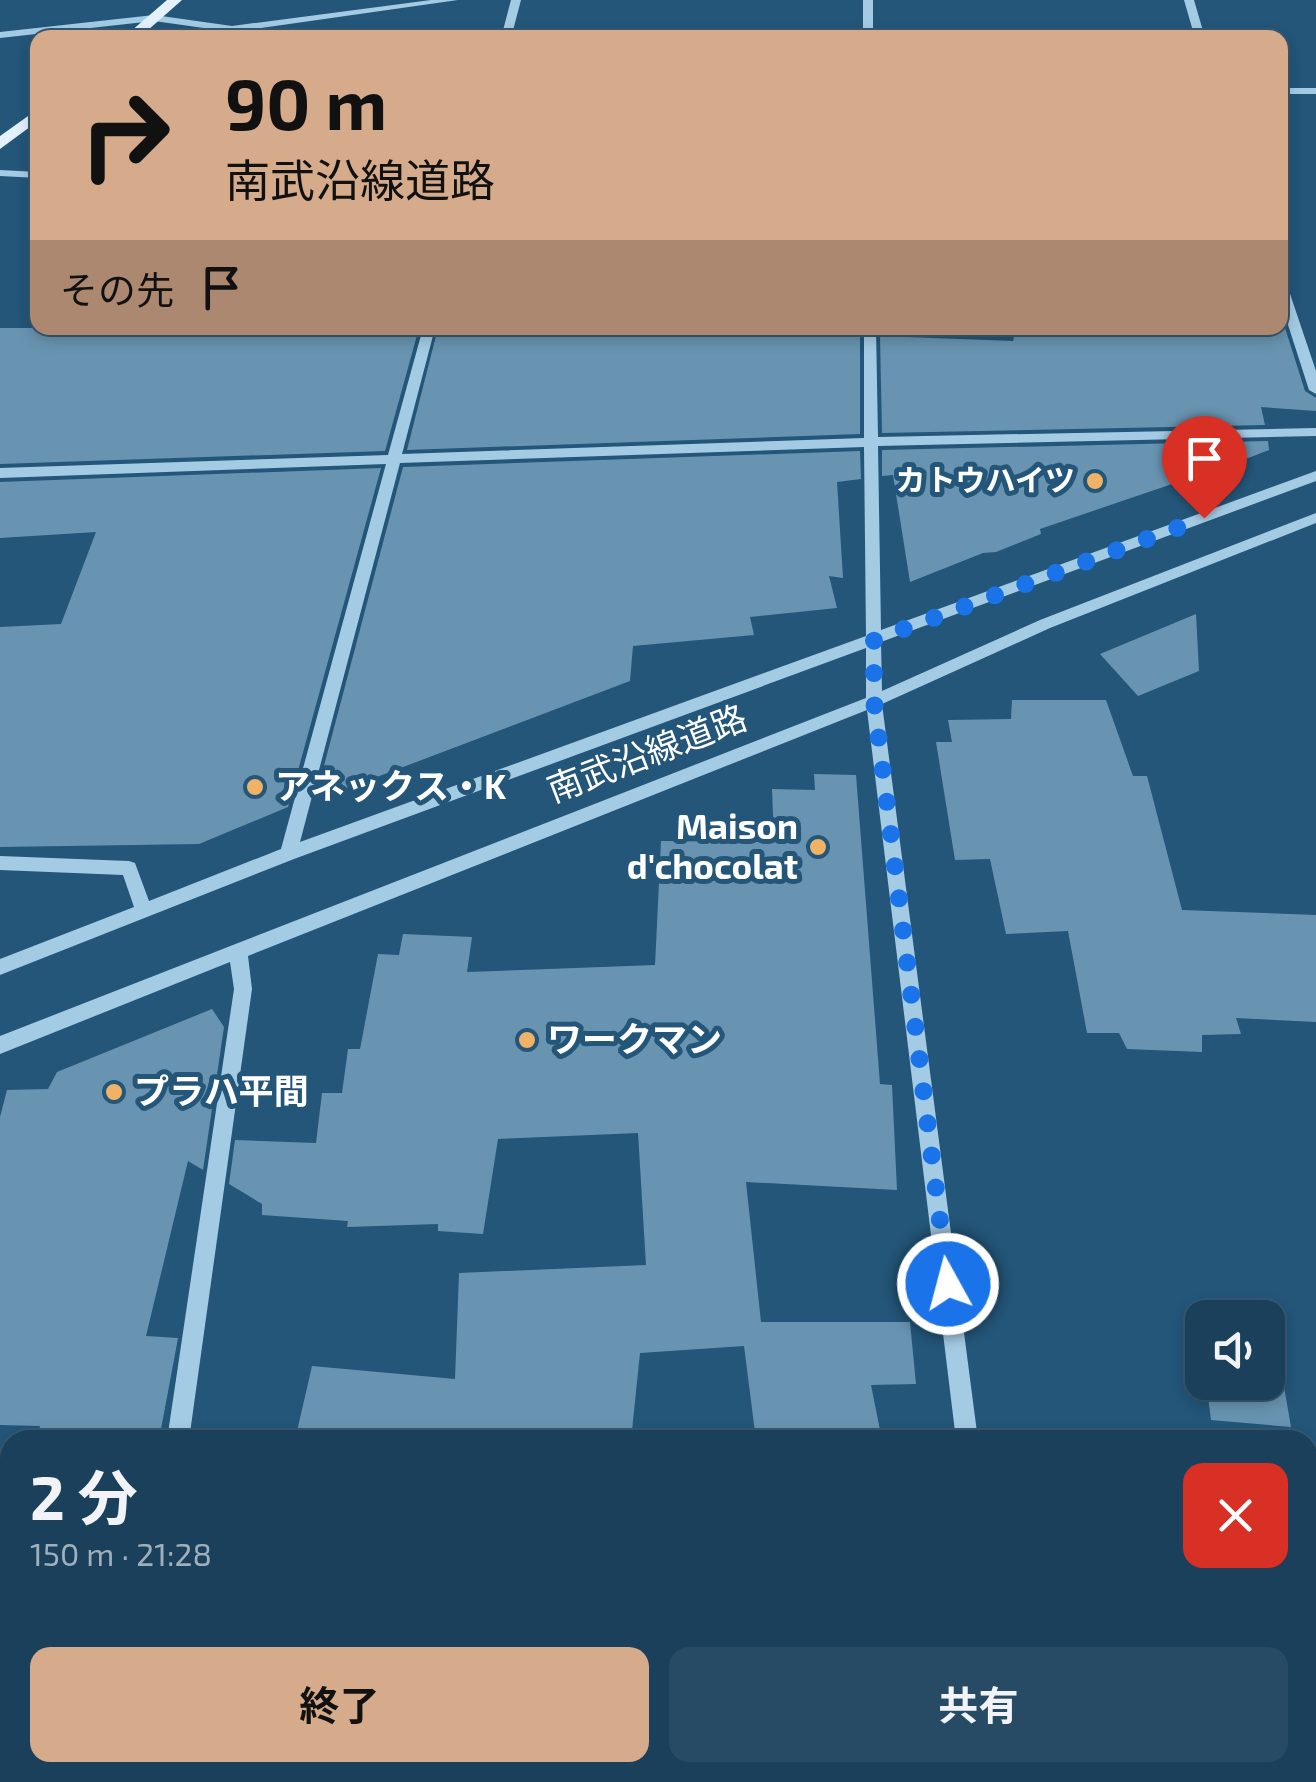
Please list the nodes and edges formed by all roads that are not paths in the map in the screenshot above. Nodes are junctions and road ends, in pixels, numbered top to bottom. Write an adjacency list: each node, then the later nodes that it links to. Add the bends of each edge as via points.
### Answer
1 (176, 0): 7 (main road)
2 (452, 0): 7 (street, via 232,28)
3 (516, 0): 10 (street)
4 (1188, 0): 12 (street)
5 (868, 4): 6 (street); 11 (street)
6 (882, 8)
7 (154, 18): 8 (street); 9 (main road)
8 (45, 30)
9 (140, 30)
10 (508, 30)
11 (868, 30)
12 (1197, 30)
13 (30, 32): 14 (street)
14 (0, 35)
15 (1288, 91): 16 (street)
16 (1316, 91)
17 (30, 120): 18 (main road)
18 (0, 144)
19 (0, 173): 20 (street)
20 (30, 175)
21 (1288, 306): 24 (street)
22 (424, 335): 27 (street, via 414,350)
23 (870, 335): 26 (street)
24 (1316, 390)
25 (1316, 432): 26 (street)
26 (871, 444): 27 (street); 31 (street)
27 (394, 460): 28 (street); 33 (street)
28 (0, 474)
29 (1315, 477): 31 (street, 南武沿線道路)
30 (1316, 518): 32 (street, 南武沿線道路, via 1045,624)
31 (874, 640): 32 (street); 33 (street, 南武沿線道路)
32 (874, 701): 36 (street, 南武沿線道路); 40 (street)
33 (288, 854): 35 (street, 南武沿線道路)
34 (0, 863): 35 (street, via 128,868)
35 (144, 911): 37 (street, 南武沿線道路)
36 (238, 952): 38 (street, 南武沿線道路); 39 (street, via 242,988)
37 (0, 967)
38 (0, 1045)
39 (179, 1430)
40 (966, 1430)

